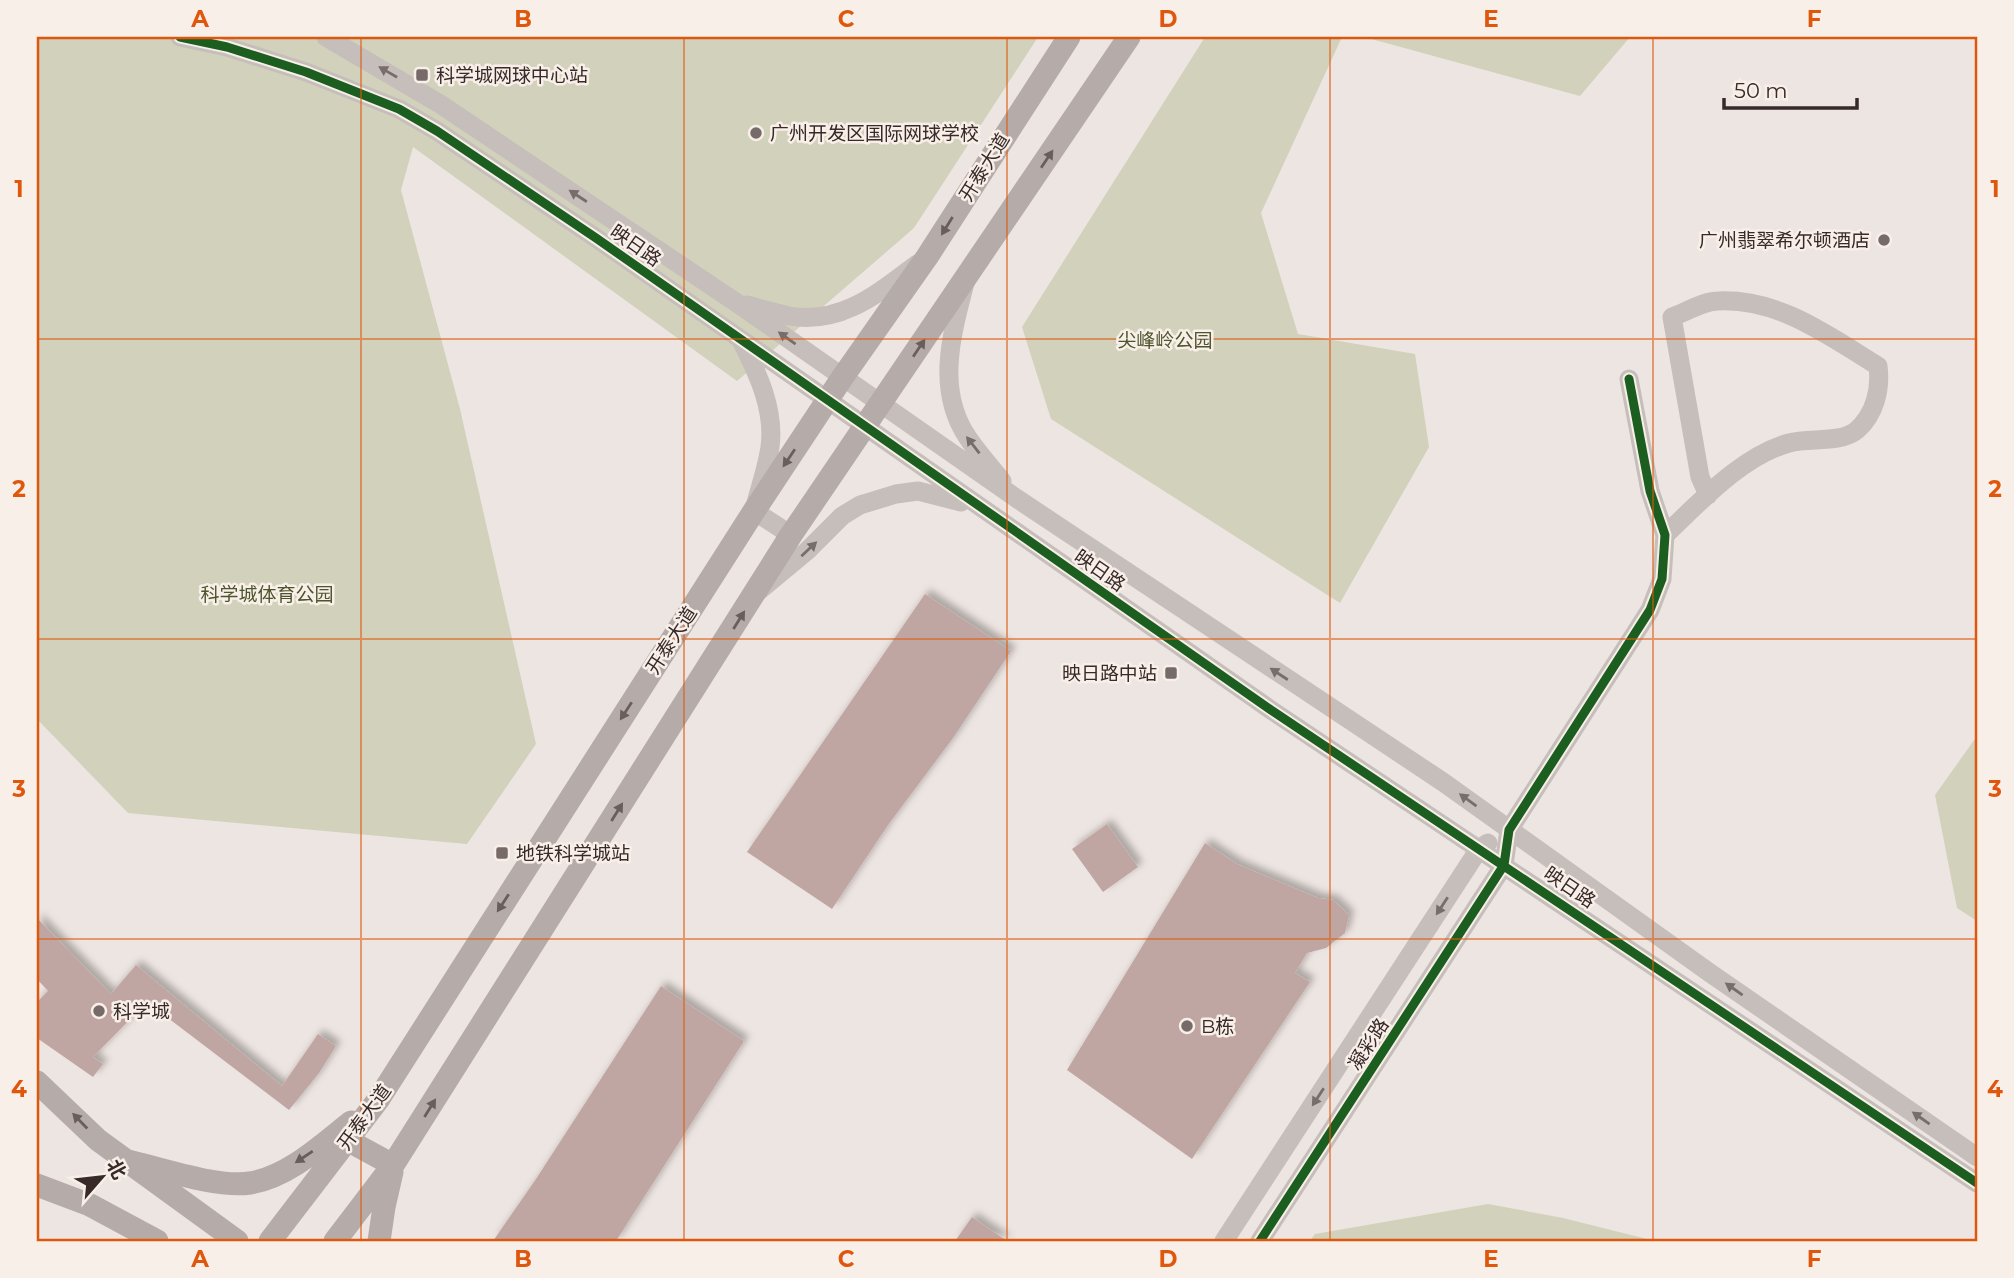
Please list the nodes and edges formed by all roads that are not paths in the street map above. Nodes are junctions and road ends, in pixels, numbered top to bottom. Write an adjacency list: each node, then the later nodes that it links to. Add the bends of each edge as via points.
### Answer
1 (180, 37): 8 (street, 映日路, via 264,58 399,109)
2 (326, 37): 7 (street, 映日路, one-way to 2, via 440,104)
3 (1069, 37): 5 (main road, 开泰大道, one-way to 5)
4 (1129, 37): 6 (main road, one-way to 4)
5 (927, 257): 7 (street, via 855,308 827,316 792,317); 9 (main road, 开泰大道)
6 (966, 279): 12 (main road, one-way to 6); 15 (street, one-way to 6, via 967,437 953,404 949,344)
7 (737, 303): 9 (street, 映日路, one-way to 7)
8 (740, 338): 11 (street, 映日路); 16 (street, via 760,377 770,424 770,446)
9 (842, 378): 11 (main road, 开泰大道); 12 (street, 映日路)
10 (1629, 379): 19 (street, via 1650,491)
11 (827, 402): 13 (street, 映日路); 16 (main road, 开泰大道, one-way to 16)
12 (880, 404): 13 (main road); 15 (street, 映日路)
13 (865, 428): 17 (street, 映日路); 18 (main road)
14 (1708, 495): 14 (street, via 1727,476 1789,443 1847,436 1859,429 1876,401 1878,366 1808,323 1769,306 1717,300 1672,317 1700,477); 19 (street)
15 (1016, 498): 21 (street, 映日路, one-way to 15)
16 (754, 511): 18 (street); 25 (main road, 开泰大道, one-way to 25)
17 (989, 513): 20 (street, one-way to 17, via 860,505 918,491); 22 (street, 映日路)
18 (791, 535): 20 (main road)
19 (1665, 535): 21 (street, via 1662,579 1650,610)
20 (756, 593): 29 (main road, one-way to 20)
21 (1509, 830): 22 (street); 23 (street); 27 (street, 映日路, one-way to 21)
22 (1479, 849): 23 (street, 映日路); 40 (street, 凝彩路, one-way to 40)
23 (1504, 865): 30 (street, 映日路); 41 (street, 凝彩路)
24 (37, 1082): 28 (main road, one-way to 24)
25 (377, 1100): 26 (main road, 开泰大道); 28 (main road, one-way to 28, via 306,1157 250,1183 217,1182)
26 (347, 1140): 29 (main road); 37 (main road, 开泰大道)
27 (1977, 1157)
28 (124, 1160): 33 (main road)
29 (394, 1166): 38 (main road); 39 (main road)
30 (1977, 1183)
31 (37, 1185): 32 (main road)
32 (90, 1205): 34 (main road); 35 (main road)
33 (212, 1234): 36 (main road)
34 (120, 1241)
35 (157, 1241)
36 (237, 1241)
37 (270, 1241)
38 (335, 1241)
39 (379, 1241)
40 (1224, 1241)
41 (1260, 1241)

